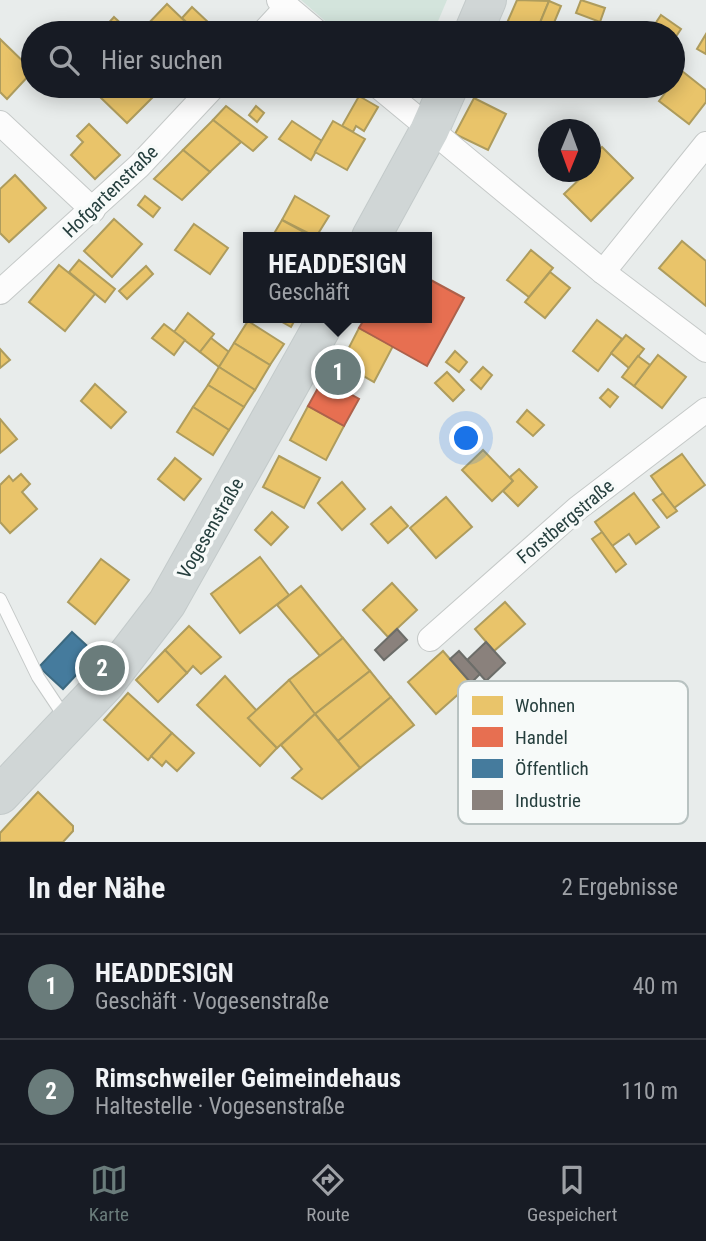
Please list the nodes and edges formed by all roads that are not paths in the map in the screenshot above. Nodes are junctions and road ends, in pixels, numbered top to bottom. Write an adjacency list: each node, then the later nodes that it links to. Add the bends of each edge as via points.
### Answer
1 (487, 0): 5 (main road)
2 (283, 3): 3 (street); 4 (street)
3 (271, 21)
4 (304, 21)
5 (478, 21)
6 (203, 98): 12 (street, Hofgartenstraße)
7 (392, 98): 10 (street)
8 (444, 98): 10 (main road)
9 (0, 123): 12 (street)
10 (429, 131): 13 (main road); 14 (street)
11 (706, 144): 14 (street)
12 (93, 210): 15 (street, Hofgartenstraße)
13 (374, 232)
14 (603, 272): 17 (street)
15 (0, 292)
16 (324, 323): 21 (main road, Vogesenstraße, via 167,603 105,684)
17 (706, 350)
18 (706, 410): 20 (street, Forstbergstraße, via 578,508)
19 (0, 599): 21 (lane, via 38,677)
20 (430, 639)
21 (68, 722): 22 (main road, Vogesenstraße)
22 (0, 795)

